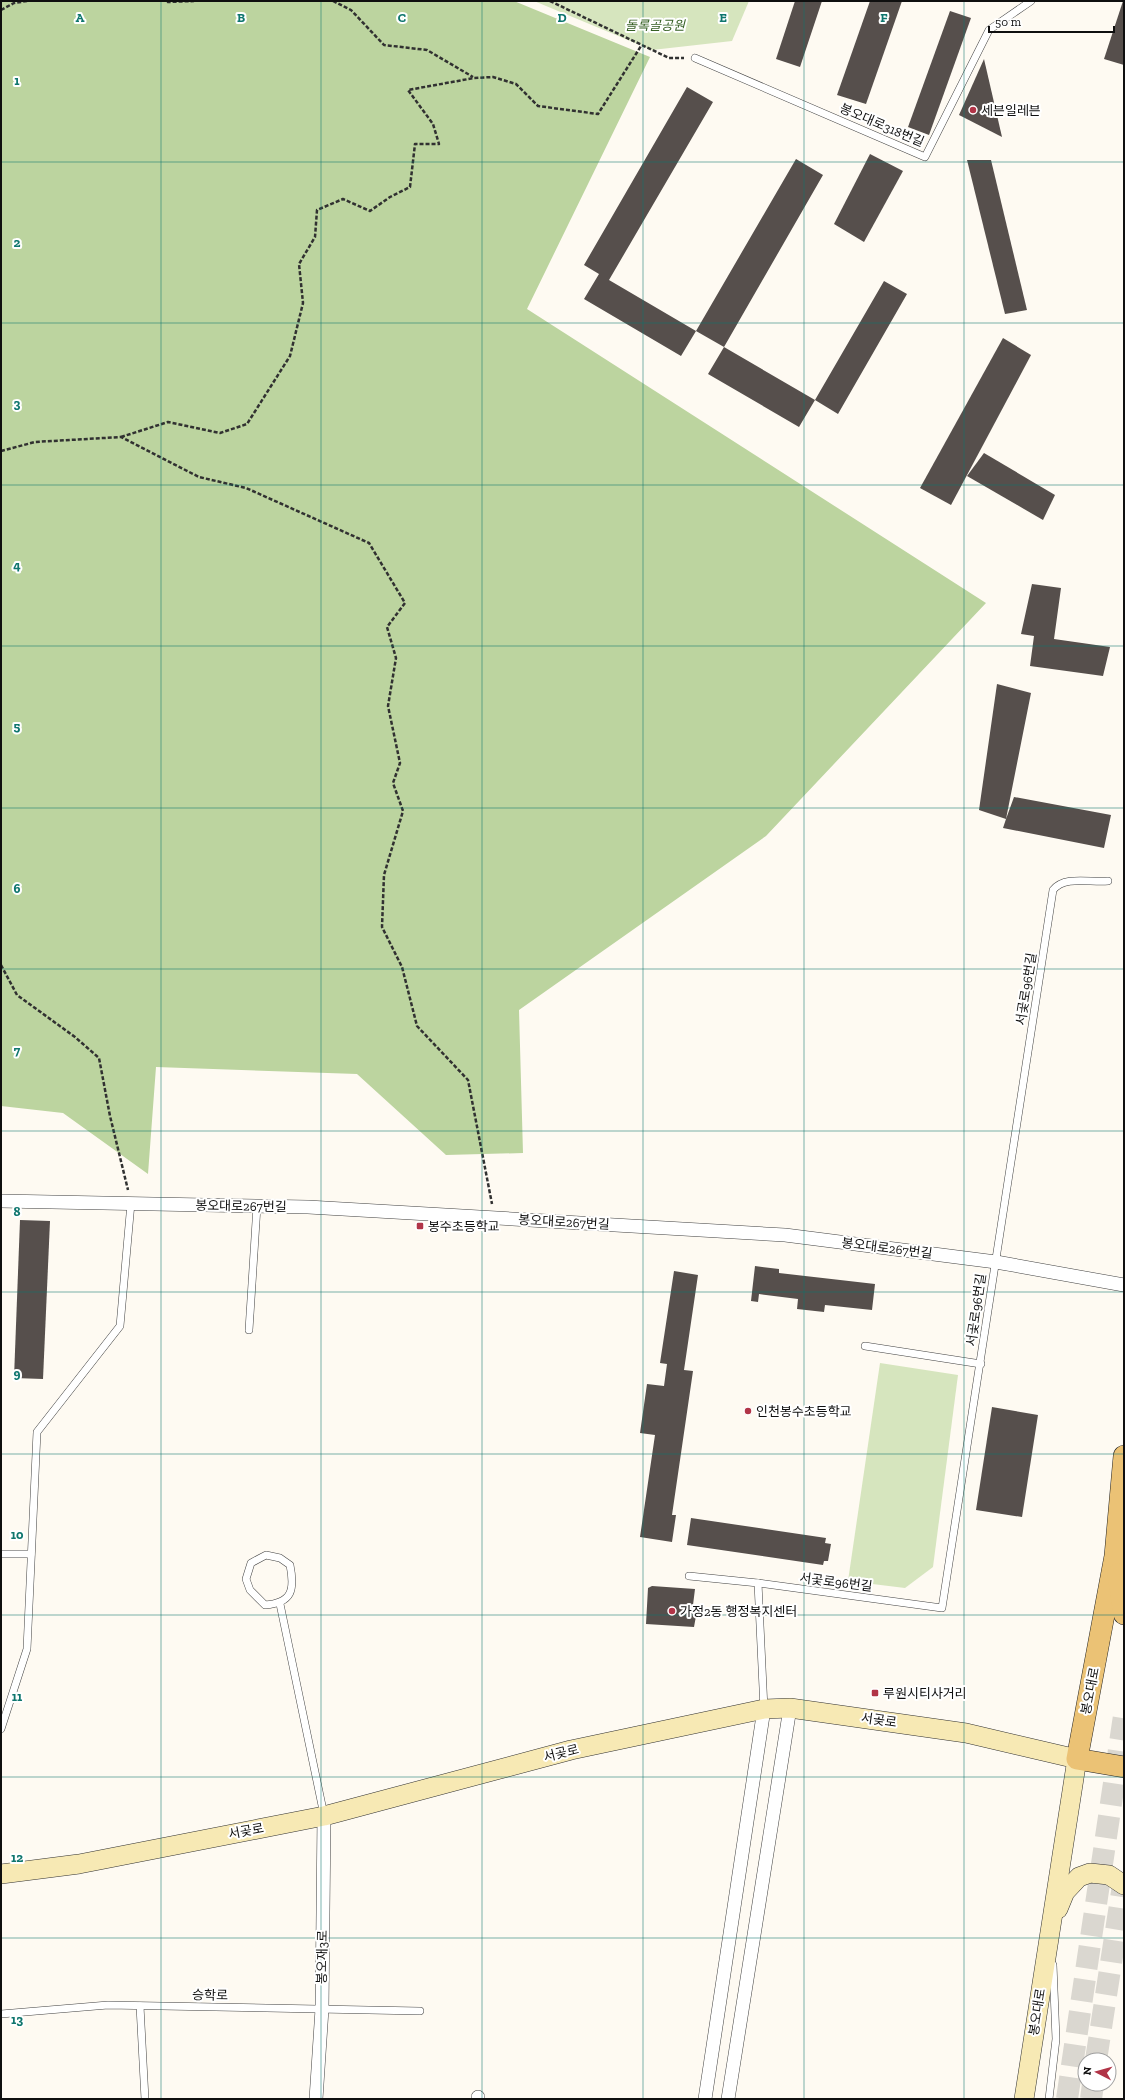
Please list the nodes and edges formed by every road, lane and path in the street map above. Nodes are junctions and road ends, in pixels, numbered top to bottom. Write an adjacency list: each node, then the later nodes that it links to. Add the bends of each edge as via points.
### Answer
1 (27, 1): 7 (path, via 14,3)
2 (169, 1): 3 (path)
3 (194, 1)
4 (333, 1): 10 (path, via 351,10 384,45 427,50)
5 (550, 1): 8 (path)
6 (1031, 1): 9 (lane, 봉오대로318번길, via 989,30 925,157)
7 (1, 10)
8 (641, 46): 9 (path, via 669,58); 10 (path, via 598,114 538,106 516,84 494,77)
9 (695, 58)
10 (474, 78): 11 (path, via 408,90 433,124 439,144 416,144 410,187 370,211 344,200 316,210 315,238 298,264 303,303 290,356 247,424 220,433 168,422)
11 (121, 437): 12 (path, via 35,442); 18 (path, via 199,477 246,488 369,543 405,603 387,627 396,658 388,706 400,763 393,783 403,811 384,875 382,927 402,967 416,1026 468,1080)
12 (1, 451)
13 (1108, 881): 19 (lane, 서곷로96번길, via 1065,881 1053,890)
14 (1, 965): 16 (path, via 17,995 75,1037 99,1058 110,1116)
15 (1, 1201): 16 (street, 봉오대로267번길)
16 (132, 1203): 17 (street, 봉오대로267번길); 27 (lane, via 120,1326 37,1432)
17 (257, 1206): 18 (street, 봉오대로267번길); 21 (lane)
18 (494, 1218): 19 (street, 봉오대로267번길, via 785,1235)
19 (996, 1262): 20 (street, 봉오대로267번길); 23 (lane, 서곷로96번길)
20 (1124, 1285)
21 (249, 1330)
22 (865, 1346): 23 (lane)
23 (981, 1364): 29 (lane, 서곷로96번길, via 942,1608)
24 (1124, 1456): 25 (main road, 봉오대로)
25 (1120, 1547): 31 (main road); 35 (main road, 봉오대로)
26 (1, 1554): 27 (lane)
27 (31, 1554): 34 (lane, via 27,1649)
28 (689, 1576): 29 (lane, 서곷로96번길)
29 (758, 1583): 33 (lane)
30 (280, 1604): 30 (lane, via 289,1595 292,1579 290,1565 280,1558 266,1555 251,1563 246,1579 250,1590 265,1606); 37 (lane)
31 (1124, 1614)
32 (790, 1708): 33 (main road, 서곶로); 35 (main road, 서곶로, via 966,1733); 48 (street)
33 (764, 1709): 37 (main road, 서곶로, via 571,1750); 47 (street)
34 (1, 1730)
35 (1077, 1759): 36 (main road, 서곶로); 40 (main road, 봉오대로)
36 (1124, 1767)
37 (324, 1816): 38 (main road, 서곶로, via 79,1864); 42 (street, 봉오재3로)
38 (1, 1874)
39 (1124, 1885): 40 (main road, via 1109,1874 1090,1873 1078,1877 1065,1892)
40 (1051, 1925): 49 (main road, 봉오대로); 50 (lane, 봉오대로, via 1056,2039)
41 (140, 2006): 42 (lane, 승학로); 44 (lane, 승학로, via 108,2005); 45 (lane)
42 (322, 2008): 43 (lane, 승학로); 46 (street, 봉오재3로)
43 (420, 2011)
44 (1, 2014)
45 (145, 2099)
46 (316, 2099)
47 (704, 2099)
48 (728, 2099)
49 (1024, 2099)
50 (1049, 2099)

